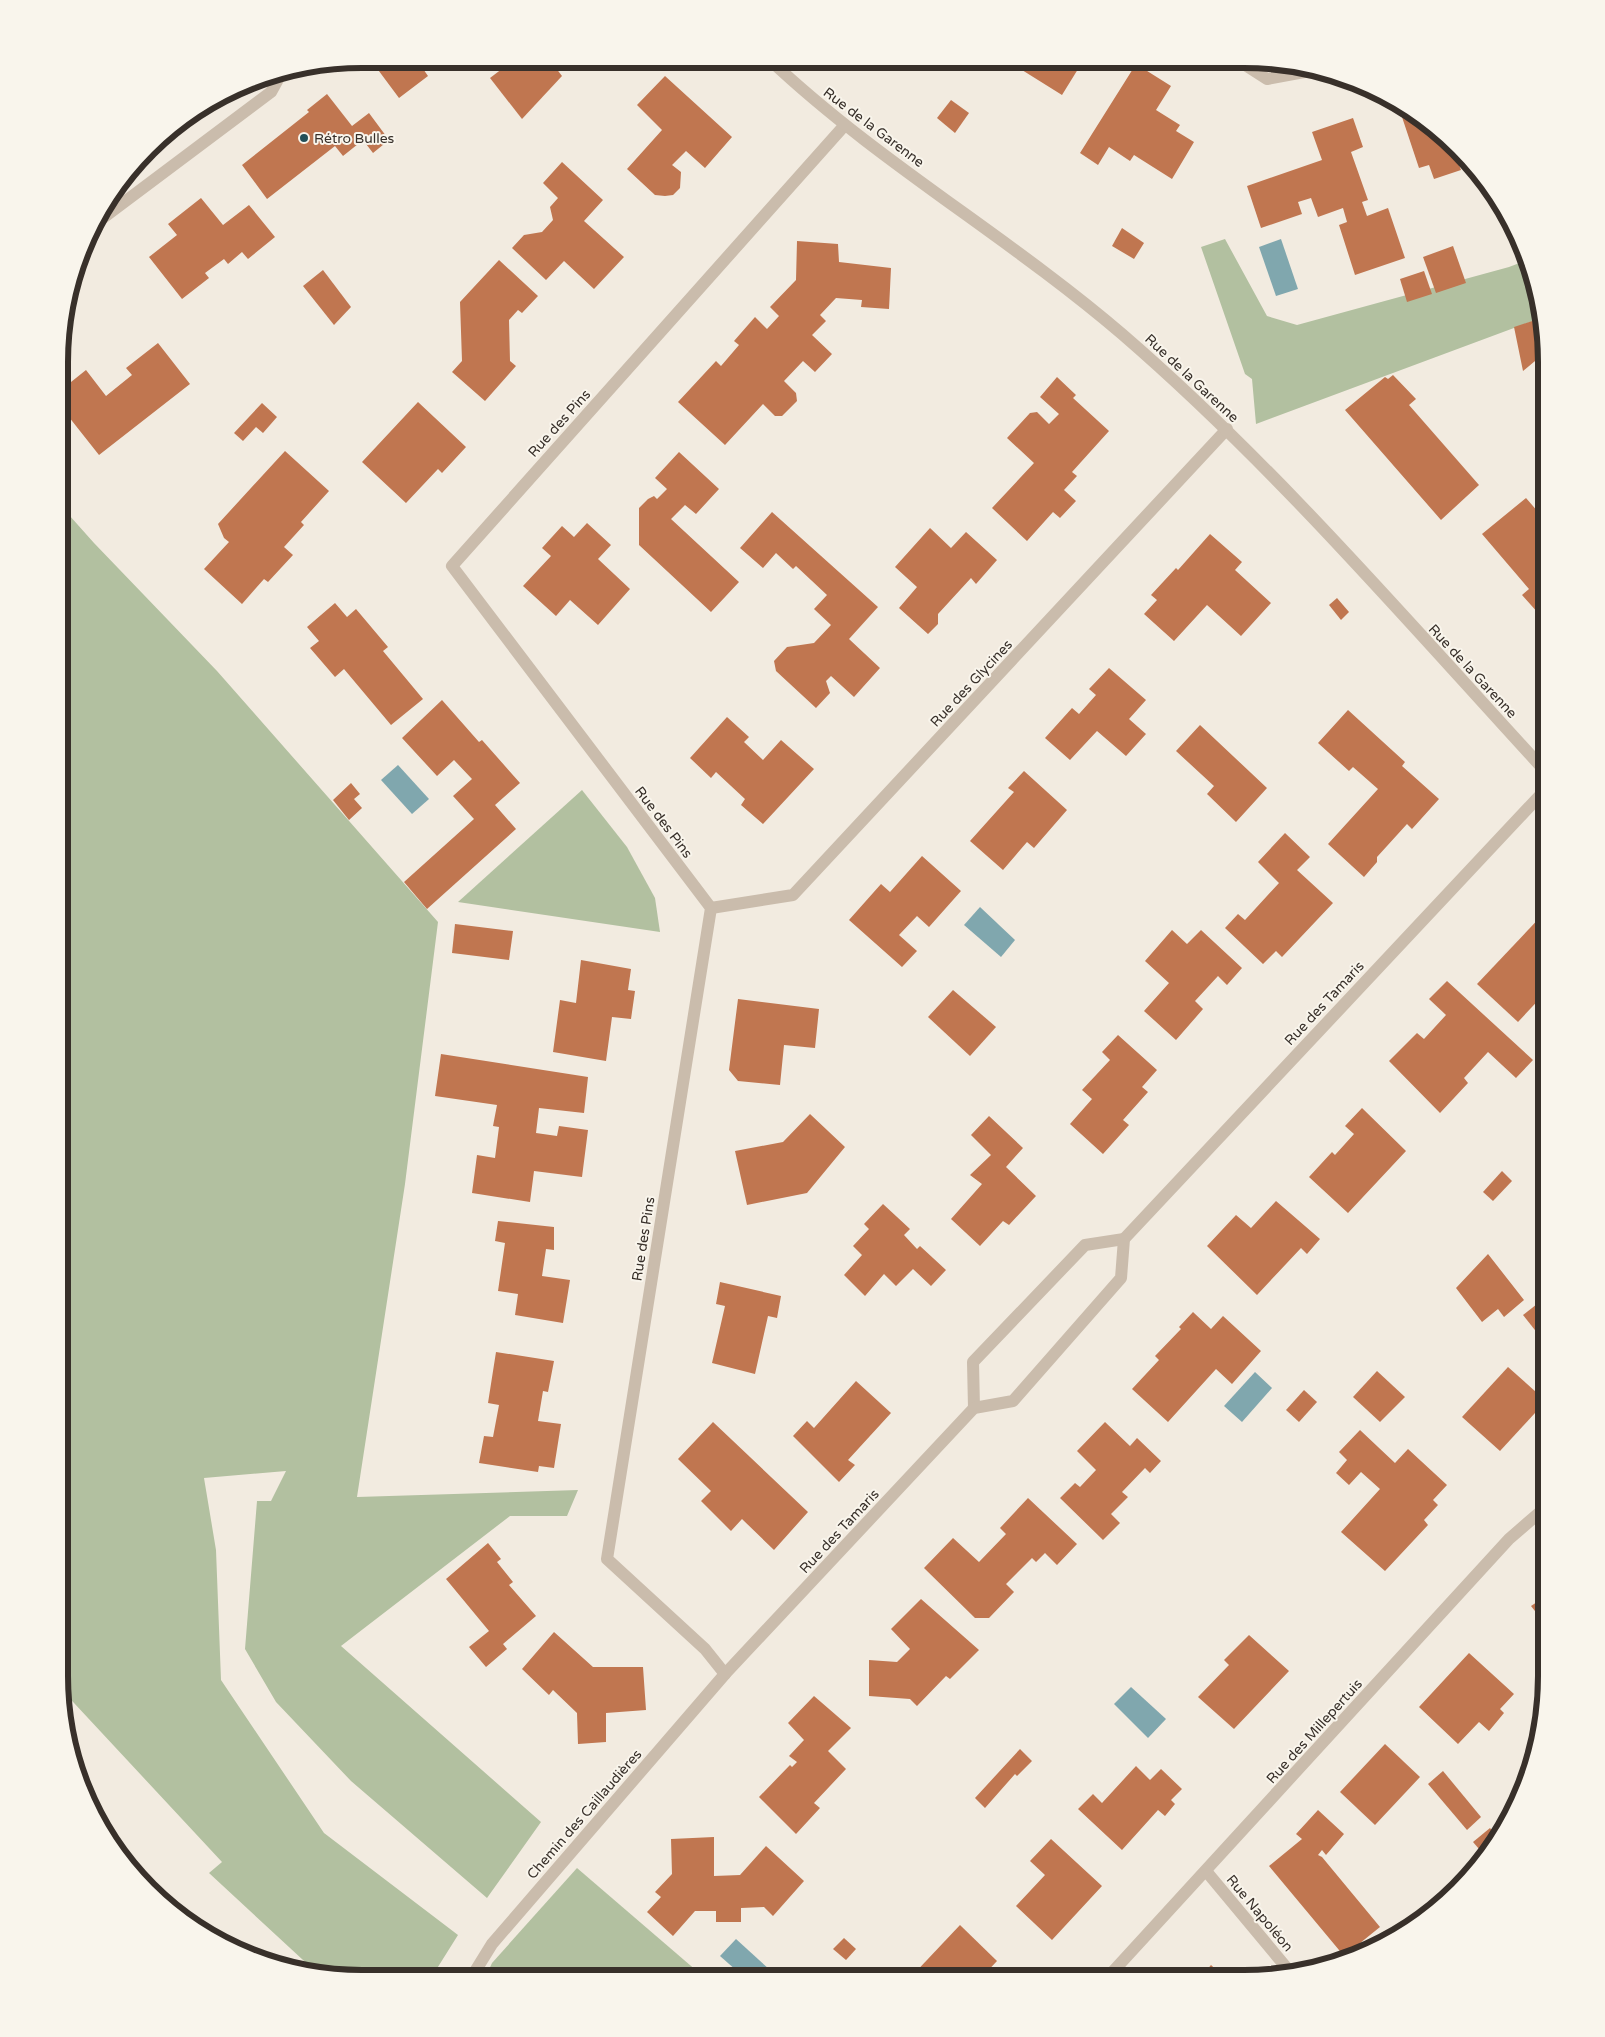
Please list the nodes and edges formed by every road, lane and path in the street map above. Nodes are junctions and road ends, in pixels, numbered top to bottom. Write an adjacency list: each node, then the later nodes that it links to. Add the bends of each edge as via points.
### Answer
1 (779, 68): 5 (street, Rue de la Garenne)
2 (1250, 68): 3 (street, via 1268,79)
3 (1300, 73)
4 (278, 80): 6 (street, via 271,92)
5 (844, 126): 7 (street, Rue de la Garenne, via 1027,258 1121,333); 10 (street, Rue des Pins, via 452,566)
6 (107, 215)
7 (1226, 430): 8 (street, Rue de la Garenne, via 1277,480); 10 (street, Rue des Glycines, via 793,895)
8 (1538, 763)
9 (1538, 798): 11 (street, Rue des Tamaris)
10 (711, 908): 14 (street, Rue des Pins, via 607,1559 706,1649)
11 (1124, 1239): 12 (street, via 1122,1278 1013,1401); 12 (street, via 1085,1244 973,1362)
12 (974, 1408): 14 (street, Rue des Tamaris)
13 (1538, 1514): 15 (street, Rue des Millepertuis, via 1509,1539)
14 (725, 1674): 17 (street, Chemin des Caillaudières, via 492,1944)
15 (1206, 1871): 16 (street, Rue Napoléon); 18 (street, Rue des Millepertuis)
16 (1286, 1966)
17 (476, 1970)
18 (1114, 1970)

